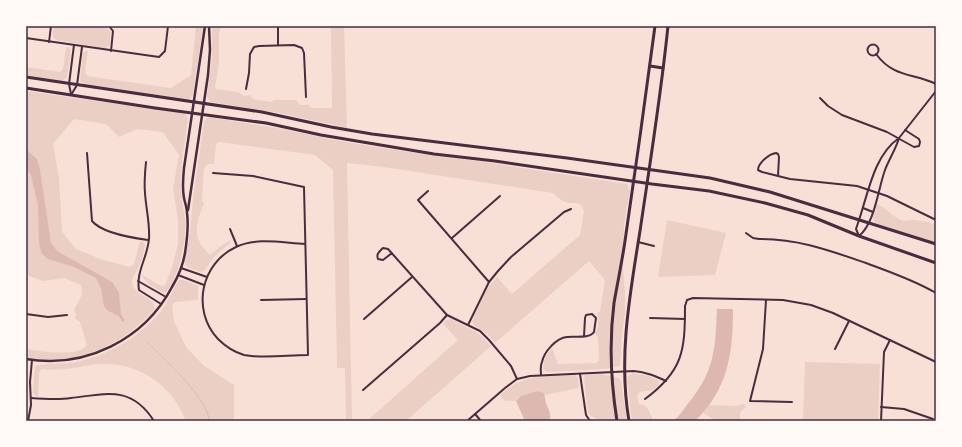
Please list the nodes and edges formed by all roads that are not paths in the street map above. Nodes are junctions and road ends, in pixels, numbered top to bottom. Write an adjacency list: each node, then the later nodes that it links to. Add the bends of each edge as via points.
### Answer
1 (51, 26): 10 (street)
2 (109, 26): 14 (street, via 113,31)
3 (168, 26): 14 (street, via 163,55 155,57)
4 (205, 26): 28 (street)
5 (209, 26): 29 (street, via 210,60)
6 (278, 26): 11 (street)
7 (655, 26): 16 (main road)
8 (668, 26): 17 (main road)
9 (26, 38): 10 (street)
10 (49, 42): 12 (street)
11 (278, 45): 23 (street, via 252,49); 26 (street, via 302,48 305,55)
12 (74, 46): 13 (street); 19 (street)
13 (82, 47): 14 (street); 21 (street)
14 (111, 51)
15 (876, 54): 15 (street, via 877,47 870,46 870,54); 20 (street, via 894,70)
16 (650, 66): 17 (main road); 38 (main road)
17 (663, 68): 39 (main road)
18 (26, 77): 19 (main road)
19 (69, 84): 21 (main road); 25 (street)
20 (936, 84)
21 (77, 85): 25 (street); 28 (main road)
22 (26, 88): 25 (main road)
23 (246, 89)
24 (936, 91): 32 (street)
25 (71, 95): 30 (main road)
26 (306, 98)
27 (820, 98): 34 (street, via 837,112)
28 (194, 102): 29 (main road); 30 (street)
29 (204, 104): 31 (street); 33 (main road, via 275,114 331,128)
30 (192, 112): 31 (main road); 50 (street, via 183,179)
31 (202, 114): 35 (main road, via 266,123); 50 (street)
32 (905, 130): 34 (street); 34 (street, via 918,139 919,146 914,147)
33 (366, 133): 35 (main road); 38 (main road)
34 (899, 138): 44 (street, via 882,158); 46 (street)
35 (364, 142): 42 (main road)
36 (87, 153): 59 (street, via 92,221 99,228 132,238)
37 (146, 162): 59 (street, via 144,182)
38 (635, 168): 39 (main road); 42 (main road)
39 (649, 170): 43 (main road); 52 (main road, via 738,184)
40 (213, 173): 61 (street, via 253,176 304,187)
41 (778, 176): 41 (street, via 779,157 776,153 760,164 758,170); 44 (street)
42 (633, 181): 43 (main road); 94 (main road, via 614,304)
43 (647, 183): 57 (main road, via 709,191 764,203 808,215); 60 (main road)
44 (869, 190): 46 (street); 48 (street)
45 (428, 191): 58 (street, via 418,200)
46 (878, 193): 51 (street); 53 (street)
47 (500, 196): 58 (street)
48 (863, 208): 51 (street); 52 (street)
49 (571, 209): 72 (street, via 564,212 511,257)
50 (187, 212): 67 (street, via 185,255)
51 (873, 212): 54 (street)
52 (859, 219): 54 (main road); 57 (street, via 856,229)
53 (936, 220)
54 (869, 223): 57 (street); 62 (main road)
55 (230, 230): 63 (street)
56 (746, 232): 74 (street, via 753,238 785,240 822,248 908,278)
57 (859, 236): 66 (main road)
58 (452, 238): 72 (street)
59 (149, 240): 71 (street)
60 (638, 242): 64 (street); 95 (main road, via 627,318)
61 (305, 244): 63 (street, via 256,242); 76 (street)
62 (936, 244)
63 (237, 246): 69 (street, via 221,257)
64 (654, 246)
65 (392, 253): 65 (street, via 383,260 377,256 385,248); 70 (street)
66 (936, 263)
67 (180, 267): 68 (street); 69 (street)
68 (178, 275): 73 (street); 75 (street)
69 (207, 276): 73 (street)
70 (412, 277): 82 (street); 84 (street)
71 (137, 281): 75 (street); 79 (street, via 139,290)
72 (489, 282): 87 (street)
73 (204, 285): 76 (street, via 205,315 215,335 232,350 252,356 308,355)
74 (936, 293)
75 (166, 297): 79 (street)
76 (306, 299): 77 (street)
77 (261, 300)
78 (766, 300): 85 (street, via 693,298 687,300); 86 (street, via 811,305); 103 (street, via 763,349 750,400)
79 (161, 305): 92 (street, via 142,326 123,341 101,352 54,361)
80 (26, 314): 81 (street, via 48,317)
81 (67, 315)
82 (447, 315): 87 (street); 100 (street)
83 (650, 318): 85 (street)
84 (364, 319)
85 (685, 319): 99 (street, via 683,347 676,368)
86 (849, 320): 89 (street); 90 (street)
87 (468, 324): 98 (street, via 489,340 511,366)
88 (584, 336): 88 (street, via 594,332 596,318 592,314 586,315); 97 (street, via 565,337 550,348 541,364)
89 (890, 340): 93 (street); 104 (street, via 884,352)
90 (835, 349)
91 (26, 359): 92 (street)
92 (32, 360): 101 (street)
93 (936, 362)
94 (612, 372): 95 (street); 96 (street); 112 (main road)
95 (624, 372): 99 (street, via 642,371); 113 (main road)
96 (580, 373): 97 (street); 111 (street, via 586,415)
97 (541, 375): 98 (street)
98 (517, 379): 105 (street)
99 (666, 381): 102 (street)
100 (363, 390)
101 (31, 398): 107 (street); 108 (street, via 62,399 102,393 114,394 135,401)
102 (645, 399)
103 (792, 402)
104 (881, 407): 106 (street, via 904,409); 114 (street)
105 (475, 414): 109 (street); 110 (street)
106 (933, 419)
107 (28, 421)
108 (154, 421)
109 (467, 421)
110 (481, 421)
111 (590, 421)
112 (617, 421)
113 (629, 421)
114 (881, 421)

